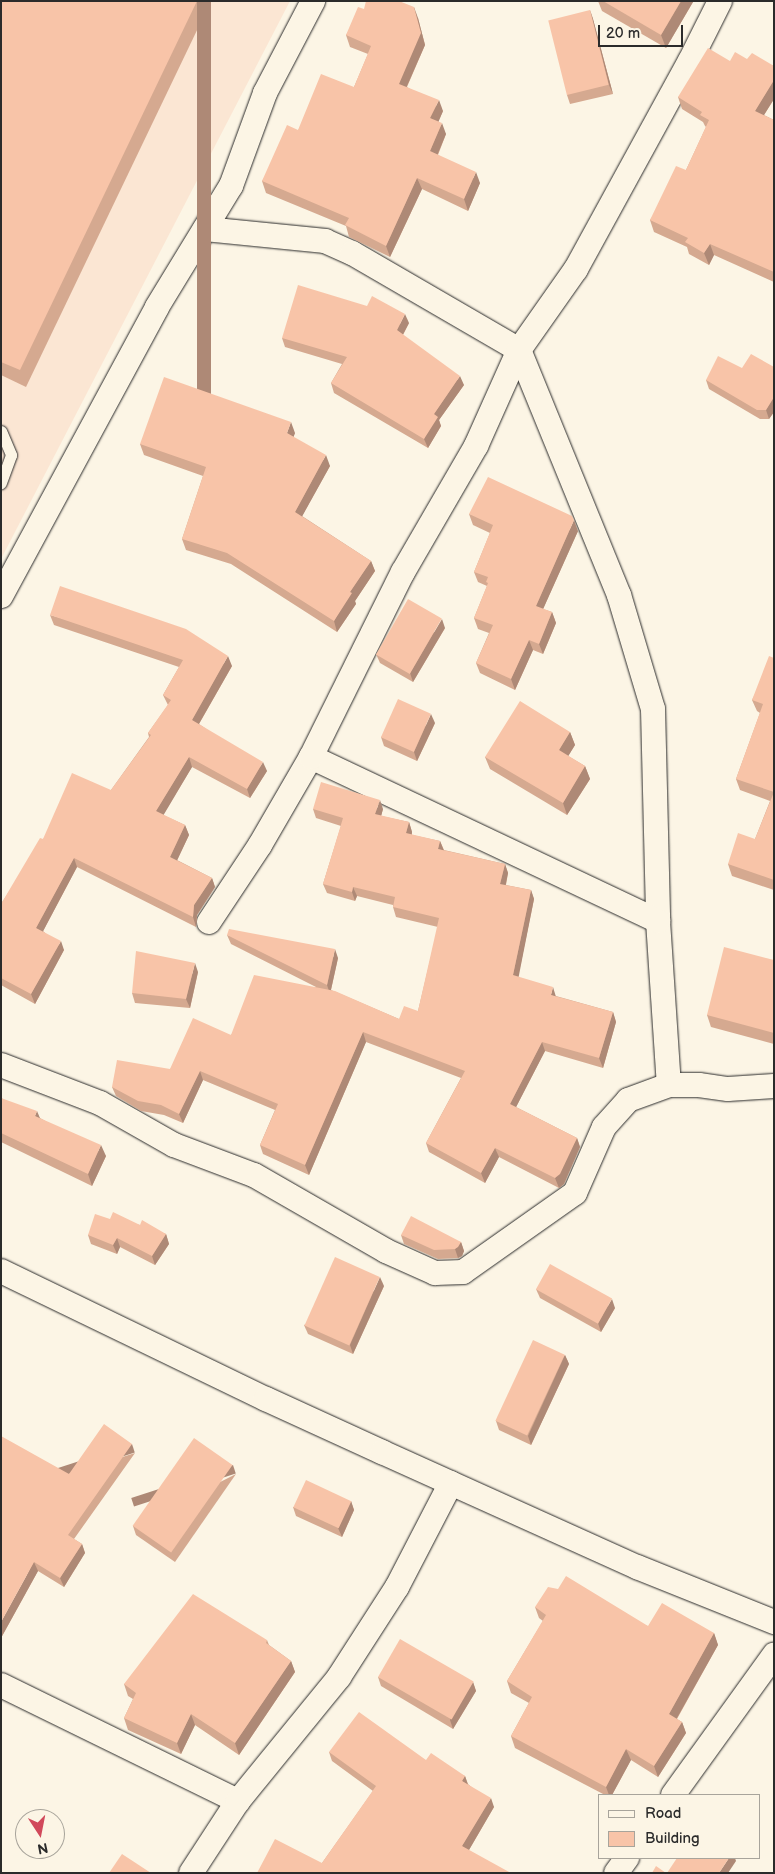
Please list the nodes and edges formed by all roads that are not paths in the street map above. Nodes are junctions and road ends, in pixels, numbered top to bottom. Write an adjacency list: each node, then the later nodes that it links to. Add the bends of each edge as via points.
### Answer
1 (313, 1): 3 (street, via 264,93 231,186)
2 (720, 1): 4 (street, via 576,269)
3 (205, 229): 4 (street, via 325,241 352,253); 7 (street, via 157,307)
4 (519, 350): 8 (street, via 476,446 404,572); 9 (street, via 619,595 653,709)
5 (1, 431): 6 (lane, via 11,454)
6 (1, 482)
7 (1, 596)
8 (311, 757): 9 (street); 10 (street, via 260,845)
9 (658, 921): 12 (street)
10 (209, 922)
11 (1, 1065): 12 (street, via 100,1103 174,1146 254,1175 386,1252 435,1273 463,1272 575,1193 604,1127 628,1100)
12 (669, 1086): 13 (street, via 699,1085 728,1089)
13 (774, 1086)
14 (1, 1271): 15 (street, via 266,1399)
15 (452, 1483): 16 (street, via 637,1567); 20 (street, via 398,1587 339,1677)
16 (774, 1622)
17 (774, 1655): 19 (street)
18 (1, 1685): 20 (street)
19 (673, 1794)
20 (238, 1802): 22 (street)
21 (626, 1859): 23 (street)
22 (191, 1873)
23 (616, 1873)

